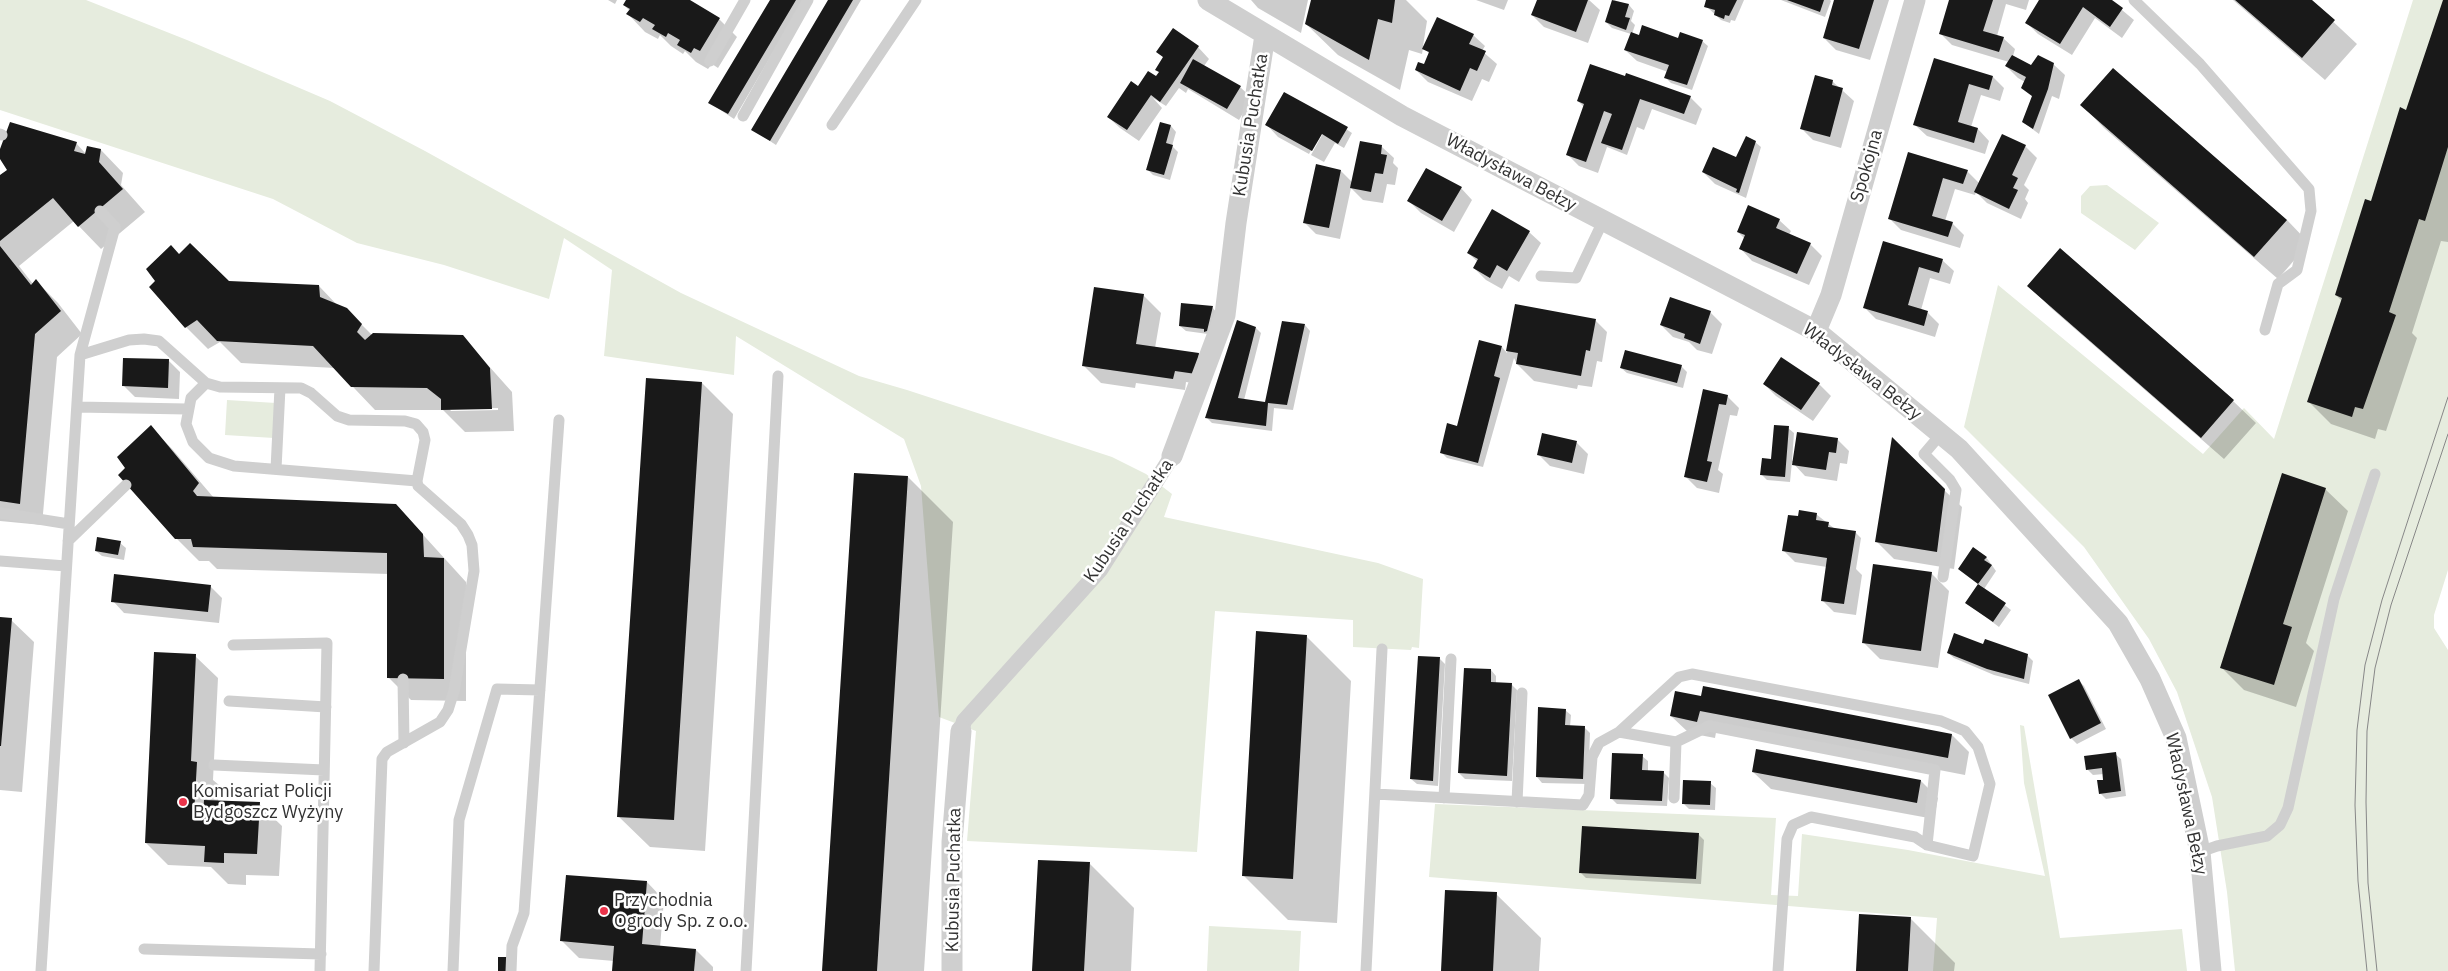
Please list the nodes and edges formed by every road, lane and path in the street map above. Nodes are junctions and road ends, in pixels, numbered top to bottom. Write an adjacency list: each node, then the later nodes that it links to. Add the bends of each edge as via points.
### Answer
1 (745, 0): 8 (lane)
2 (808, 0): 9 (lane)
3 (916, 0): 10 (lane)
4 (1208, 0): 7 (street, Władysława Bełzy)
5 (1915, 0): 15 (street, Spokojna, via 1831,296)
6 (2134, 0): 14 (lane, via 2200,64 2309,189 2311,211 2297,270 2278,284)
7 (1265, 35): 12 (street, Władysława Bełzy, via 1402,116); 24 (street, Kubusia Puchatka, via 1225,315)
8 (710, 60)
9 (743, 116)
10 (832, 126)
11 (100, 211): 16 (lane, via 115,227)
12 (1603, 221): 13 (lane, via 1576,278); 15 (street, Władysława Bełzy)
13 (1541, 276)
14 (2265, 330)
15 (1816, 332): 23 (street, Władysława Bełzy)
16 (80, 355): 18 (lane, via 129,340 159,341); 20 (lane)
17 (778, 376): 62 (lane)
18 (206, 383): 19 (lane, via 220,387); 21 (lane, via 191,398)
19 (280, 388): 25 (lane); 27 (lane, via 301,388 337,416 349,420 416,424 425,440)
20 (77, 407): 21 (lane); 30 (lane)
21 (187, 409): 25 (lane, via 186,424 193,442 209,458 234,466)
22 (560, 420): 39 (lane)
23 (1941, 434): 34 (lane, via 1924,454 1956,490); 54 (street, Władysława Bełzy, via 1959,449 2118,623 2150,679 2176,738)
24 (1172, 456): 43 (street, Kubusia Puchatka, via 1100,570 964,721)
25 (276, 469): 27 (lane)
26 (2375, 474): 54 (lane, via 2334,599 2288,808 2280,825 2267,836)
27 (417, 481): 46 (lane, via 421,491 461,524 468,534 474,571 448,710 440,722)
28 (126, 485): 31 (lane)
29 (0, 513): 30 (lane)
30 (69, 524): 31 (lane)
31 (68, 542): 33 (lane)
32 (0, 561): 33 (lane)
33 (66, 566): 57 (lane)
34 (1943, 577)
35 (233, 645): 42 (lane, via 327,643)
36 (1382, 649): 49 (lane)
37 (1451, 659): 50 (lane)
38 (404, 678): 46 (lane)
39 (540, 690): 60 (lane, via 497,689 459,820); 61 (lane, via 524,913 512,946)
40 (1522, 692): 52 (lane)
41 (229, 701): 42 (lane)
42 (326, 707): 48 (lane)
43 (961, 732): 63 (street, Kubusia Puchatka, via 952,842)
44 (1619, 732): 45 (lane); 52 (lane, via 1599,743 1592,757 1589,796 1584,805); 53 (lane, via 1679,677 1692,674 1941,720 1965,731 1978,747 1990,784 1973,856)
45 (1676, 742): 51 (lane); 53 (lane, via 1709,726 1935,770)
46 (404, 743): 59 (lane, via 387,752 382,759)
47 (214, 765): 48 (lane)
48 (324, 770): 56 (lane)
49 (1375, 794): 50 (lane); 64 (lane)
50 (1444, 798): 52 (lane)
51 (1674, 798)
52 (1517, 802)
53 (1926, 845): 65 (lane, via 1915,837 1811,817 1793,825 1787,839)
54 (2200, 852): 66 (street, Władysława Bełzy)
55 (144, 949): 56 (lane)
56 (321, 954): 58 (lane)
57 (41, 971)
58 (320, 971)
59 (374, 971)
60 (453, 971)
61 (511, 971)
62 (746, 971)
63 (952, 971)
64 (1366, 971)
65 (1778, 971)
66 (2211, 971)

